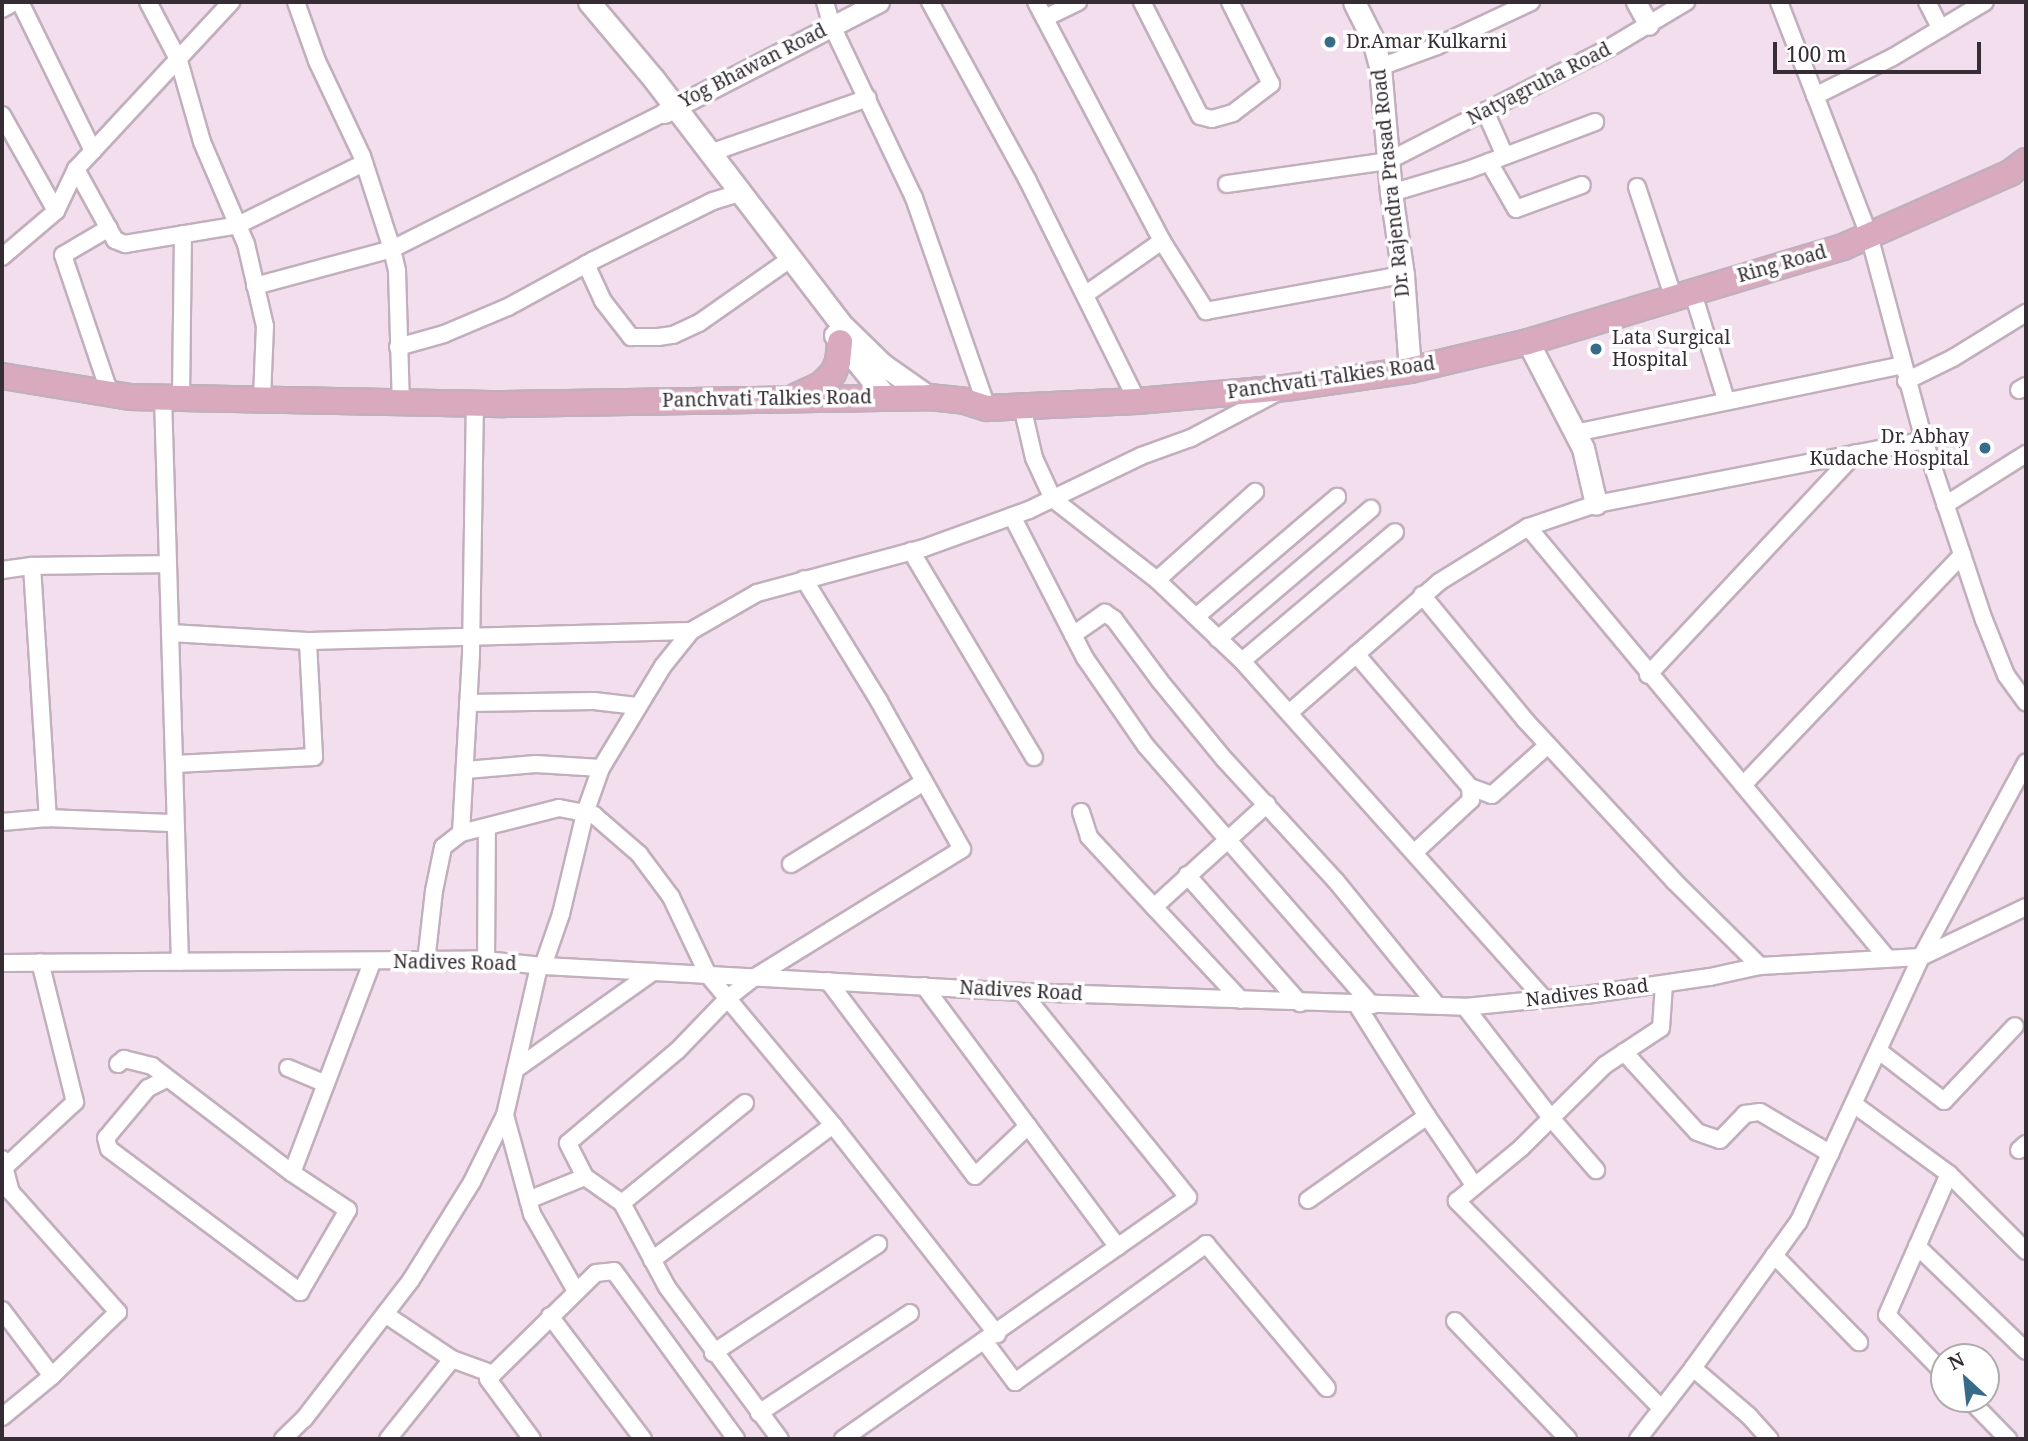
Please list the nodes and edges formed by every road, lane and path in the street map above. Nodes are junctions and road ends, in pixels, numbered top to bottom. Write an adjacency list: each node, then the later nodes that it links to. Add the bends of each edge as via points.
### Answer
1 (14, 2): 22 (street)
2 (20, 2): 35 (street)
3 (148, 2): 27 (street)
4 (231, 2): 27 (street)
5 (296, 2): 41 (street, via 317,61)
6 (575, 2): 31 (main road)
7 (589, 2): 31 (main road)
8 (825, 2): 25 (street)
9 (879, 2): 25 (street, Yog Bhawan Road)
10 (930, 2): 61 (street)
11 (1036, 2): 23 (street)
12 (1078, 2): 23 (street)
13 (1142, 2): 14 (street, via 1200,116 1212,119 1233,113 1271,84)
14 (1230, 2)
15 (1354, 2): 28 (main road, Dr. Rajendra Prasad Road, via 1373,40)
16 (1531, 2): 28 (street)
17 (1636, 2): 24 (street)
18 (1686, 2): 24 (street, Natyagruha Road)
19 (1779, 2): 29 (street)
20 (1927, 2): 26 (street)
21 (1985, 2): 26 (street)
22 (2, 9)
23 (1045, 18): 53 (street)
24 (1649, 25): 32 (street, Natyagruha Road)
25 (832, 26): 30 (street); 31 (street, Yog Bhawan Road)
26 (1941, 29): 29 (street)
27 (179, 61): 35 (street); 49 (street, via 202,142)
28 (1380, 67): 38 (main road, Dr. Rajendra Prasad Road)
29 (1815, 96): 52 (street)
30 (868, 98): 36 (street); 81 (street, via 914,198)
31 (670, 110): 36 (main road); 47 (main road); 54 (street)
32 (1485, 111): 37 (street); 38 (street, Natyagruha Road)
33 (2, 116): 48 (street)
34 (1595, 122): 37 (street)
35 (93, 151): 42 (street)
36 (710, 153): 47 (main road)
37 (1505, 156): 40 (street)
38 (1388, 161): 43 (street, Natyagruha Road); 46 (main road, Dr. Rajendra Prasad Road)
39 (2026, 161): 52 (main road, Ring Road, via 2010,173)
40 (1489, 162): 44 (street, via 1516,209); 46 (street)
41 (364, 163): 49 (street); 54 (street)
42 (76, 169): 48 (street); 50 (street)
43 (1227, 184)
44 (1582, 186)
45 (1637, 187): 60 (street)
46 (1391, 193): 58 (main road, Dr. Rajendra Prasad Road)
47 (734, 195): 56 (main road); 57 (street)
48 (56, 211): 55 (street)
49 (238, 225): 51 (street); 59 (street)
50 (108, 228): 51 (street, via 115,240 125,244); 70 (street, via 63,255)
51 (183, 234): 71 (street)
52 (1869, 235): 60 (main road, Ring Road, via 1843,247); 67 (street)
53 (1162, 241): 58 (street, via 1206,311); 61 (street)
54 (392, 249): 59 (street); 65 (street, via 397,271)
55 (2, 257)
56 (785, 262): 57 (street, via 699,323 673,335 631,337 603,301); 63 (main road); 72 (main road, via 865,350)
57 (586, 264): 65 (street, via 508,307 444,334)
58 (1403, 275): 66 (main road, Dr. Rajendra Prasad Road)
59 (255, 286): 74 (street, via 265,326)
60 (1682, 293): 64 (main road, Ring Road); 76 (street)
61 (1086, 294): 77 (street)
62 (2026, 313): 67 (street, via 1953,358)
63 (840, 342): 73 (main road); 75 (main road, via 833,373)
64 (1528, 342): 66 (main road, Panchvati Talkies Road); 82 (main road)
65 (398, 347): 78 (street)
66 (1410, 370): 69 (main road, Panchvati Talkies Road)
67 (1904, 373): 76 (street); 83 (street)
68 (2, 376): 70 (main road, Panchvati Talkies Road)
69 (1285, 388): 77 (main road, Panchvati Talkies Road); 88 (street, via 1191,438 1141,456)
70 (110, 394): 71 (main road, Panchvati Talkies Road)
71 (172, 397): 74 (main road, Panchvati Talkies Road); 97 (street)
72 (929, 397): 73 (main road, Panchvati Talkies Road); 81 (main road, Panchvati Talkies Road)
73 (887, 398): 75 (main road, Panchvati Talkies Road)
74 (262, 399): 78 (main road, Panchvati Talkies Road)
75 (789, 399): 79 (main road, Panchvati Talkies Road)
76 (1726, 400): 82 (street)
77 (1137, 401): 80 (main road, Panchvati Talkies Road)
78 (401, 402): 79 (main road, Panchvati Talkies Road)
79 (475, 403): 106 (street)
80 (1022, 406): 81 (main road, Panchvati Talkies Road); 88 (street, via 1034,458)
81 (987, 408)
82 (1575, 433): 89 (main road)
83 (1924, 440): 84 (street); 90 (street)
84 (1856, 453): 89 (street); 112 (street)
85 (2026, 454): 90 (street)
86 (1255, 492): 101 (street)
87 (1338, 497): 103 (street)
88 (1053, 499): 92 (street); 101 (street)
89 (1596, 504): 93 (street)
90 (1945, 505): 96 (street)
91 (1371, 509): 108 (street)
92 (1012, 516): 95 (street); 107 (street)
93 (1528, 527): 102 (street); 112 (street)
94 (1395, 532): 111 (street)
95 (911, 551): 100 (street); 118 (street)
96 (1962, 555): 114 (street, via 2007,675); 124 (street)
97 (167, 564): 98 (street); 105 (street)
98 (32, 566): 99 (street); 129 (street)
99 (2, 570)
100 (804, 579): 104 (street, via 757,593); 123 (street)
101 (1157, 580): 103 (street)
102 (1422, 596): 110 (street); 117 (street)
103 (1197, 616): 108 (street)
104 (691, 631): 106 (street); 115 (street)
105 (170, 633): 109 (street); 120 (street)
106 (471, 634): 109 (street); 113 (street)
107 (1073, 635): 126 (street, via 1104,613 1114,618 1160,681); 134 (street, via 1146,746)
108 (1218, 639): 111 (street)
109 (308, 641): 120 (street, via 314,757)
110 (1356, 654): 116 (street); 125 (street)
111 (1242, 661): 116 (street)
112 (1648, 675): 124 (street)
113 (468, 703): 115 (street, via 594,701); 122 (street)
114 (2026, 703)
115 (637, 706): 121 (street)
116 (1289, 713): 135 (street)
117 (1548, 745): 125 (street, via 1492,795); 149 (street)
118 (1034, 757)
119 (2026, 763): 140 (street)
120 (175, 764): 131 (street)
121 (601, 768): 122 (street, via 536,764); 128 (street)
122 (466, 770): 133 (street)
123 (924, 782): 136 (street); 152 (street, via 962,849)
124 (1743, 785): 141 (street)
125 (1470, 787): 135 (street, via 1471,800)
126 (1267, 804): 134 (street); 161 (street)
127 (1082, 812): 138 (street, via 1089,837)
128 (585, 813): 132 (street, via 559,808); 148 (street, via 561,914); 151 (street, via 594,814 639,854 671,897)
129 (48, 818): 130 (street); 131 (street)
130 (2, 822)
131 (175, 822): 144 (street)
132 (487, 828): 133 (street); 142 (street)
133 (461, 833): 146 (street, via 443,847)
134 (1225, 839): 137 (street); 162 (street)
135 (1415, 852): 158 (street)
136 (791, 864)
137 (1187, 875): 138 (street); 160 (street)
138 (1153, 907): 159 (street)
139 (2026, 907): 140 (street, Nadives Road)
140 (1921, 957): 141 (street, Nadives Road); 165 (street)
141 (1888, 959): 149 (street, Nadives Road)
142 (486, 960): 146 (street, Nadives Road); 148 (street, Nadives Road)
143 (40, 962): 144 (street, Nadives Road); 147 (street, Nadives Road); 180 (street, via 75,1102)
144 (180, 962): 145 (street, Nadives Road)
145 (372, 962): 146 (street, Nadives Road); 171 (street)
146 (426, 962)
147 (2, 963)
148 (541, 966): 150 (street, Nadives Road); 169 (street)
149 (1760, 966): 154 (street, Nadives Road)
150 (653, 972): 151 (street, Nadives Road); 169 (street)
151 (708, 975): 152 (street, Nadives Road); 157 (street)
152 (755, 977): 153 (street, Nadives Road); 157 (street)
153 (828, 981): 155 (street, Nadives Road); 178 (street, via 975,1176)
154 (1664, 984): 158 (street, Nadives Road); 166 (street, via 1661,1028)
155 (924, 986): 156 (street, Nadives Road); 178 (street)
156 (1022, 992): 159 (street, Nadives Road); 191 (street, via 1188,1197)
157 (728, 998): 177 (street); 184 (street, via 677,1051 568,1143)
158 (1543, 998): 163 (street, Nadives Road)
159 (1241, 1000): 160 (street, Nadives Road)
160 (1300, 1003): 162 (street, Nadives Road)
161 (1436, 1004): 162 (street, Nadives Road); 163 (street, Nadives Road)
162 (1364, 1005): 175 (street)
163 (1465, 1007): 176 (street)
164 (2015, 1026): 165 (street, via 1944,1101)
165 (1879, 1051): 173 (street)
166 (1624, 1052): 176 (street); 179 (street, via 1697,1132 1720,1140 1745,1114 1760,1112)
167 (118, 1064): 170 (street, via 124,1059 152,1066)
168 (288, 1068): 171 (street)
169 (516, 1069): 174 (street)
170 (166, 1079): 182 (street); 182 (street, via 148,1088 106,1138 109,1149 300,1292 348,1210)
171 (326, 1084): 182 (street)
172 (745, 1103): 188 (street)
173 (1855, 1105): 179 (street); 183 (street)
174 (505, 1115): 186 (street); 198 (street, via 472,1182)
175 (1427, 1116): 185 (street); 187 (street)
176 (1551, 1118): 181 (street); 185 (street)
177 (833, 1125): 194 (street); 201 (street)
178 (1028, 1126): 191 (street)
179 (1831, 1154): 193 (street, via 1799,1220)
180 (3, 1163): 209 (street, via 10,1192 118,1312)
181 (1596, 1170)
182 (292, 1174)
183 (1949, 1174): 190 (street); 192 (street)
184 (586, 1177): 186 (street); 188 (street)
185 (1474, 1185): 211 (street, via 1457,1201)
186 (528, 1200): 195 (street)
187 (1308, 1200)
188 (622, 1203): 194 (street)
189 (878, 1244): 204 (street)
190 (1917, 1246): 203 (street); 206 (street, via 1887,1315)
191 (1118, 1247): 201 (street)
192 (2026, 1251)
193 (1774, 1255): 202 (street); 207 (street)
194 (652, 1260): 204 (street)
195 (576, 1291): 199 (street); 219 (street, via 596,1273 614,1271)
196 (2, 1310): 209 (street)
197 (910, 1313): 212 (street)
198 (385, 1314): 205 (street); 215 (street, via 304,1419)
199 (550, 1316): 208 (street); 218 (street)
200 (1455, 1321): 222 (street)
201 (991, 1338): 210 (street, via 1014,1382 1206,1244); 221 (street)
202 (1859, 1342)
203 (2026, 1351)
204 (713, 1353): 212 (street)
205 (452, 1359): 208 (street); 216 (street)
206 (1930, 1359)
207 (1693, 1368): 211 (street); 224 (street)
208 (494, 1374): 217 (street, via 488,1379)
209 (52, 1376): 214 (street)
210 (1327, 1388)
211 (1661, 1408): 223 (street)
212 (759, 1413): 220 (street)
213 (1983, 1413): 225 (street)
214 (2, 1417)
215 (283, 1439)
216 (388, 1439)
217 (532, 1439)
218 (643, 1439)
219 (736, 1439)
220 (780, 1439)
221 (844, 1439)
222 (1568, 1439)
223 (1638, 1439)
224 (1770, 1439)
225 (2008, 1439)

